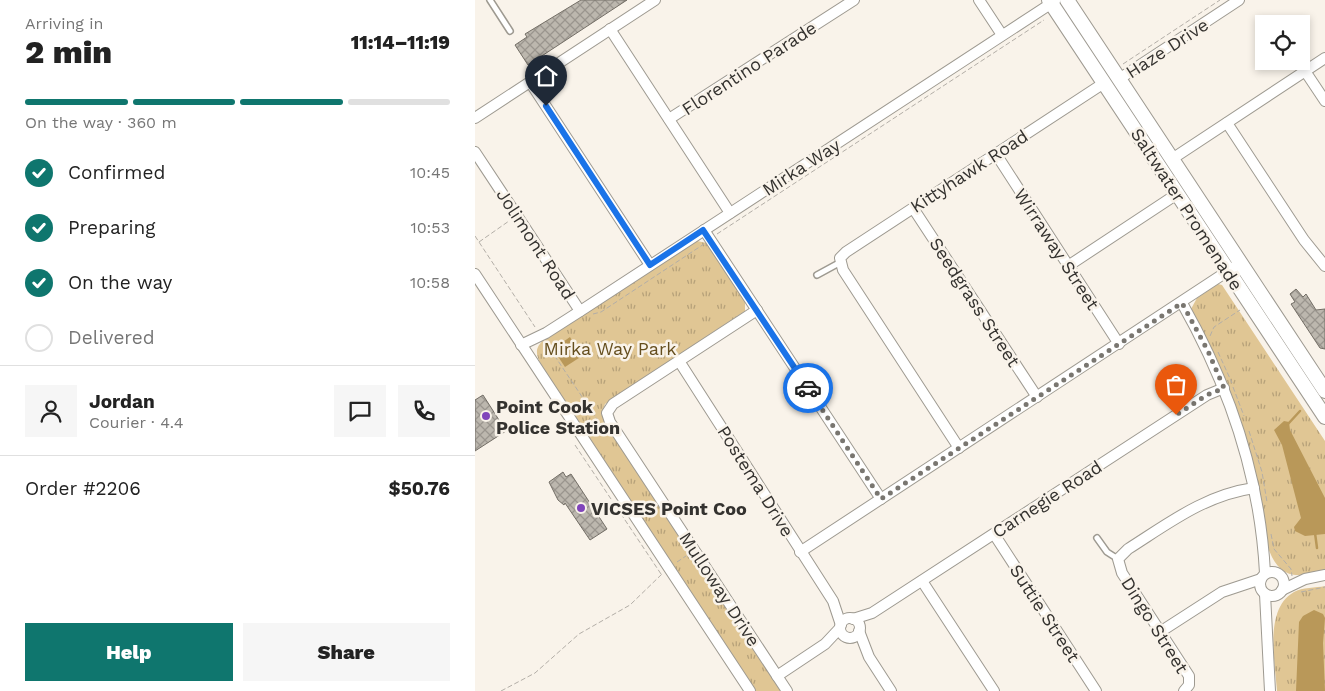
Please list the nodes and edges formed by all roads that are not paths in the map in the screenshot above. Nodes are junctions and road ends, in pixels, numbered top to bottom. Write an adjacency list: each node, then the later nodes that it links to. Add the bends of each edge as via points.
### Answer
1 (490, 0): 10 (lane)
2 (655, 0): 9 (street)
3 (854, 0): 19 (street, Florentino Parade)
4 (979, 0): 11 (street)
5 (1067, 0): 8 (street, Saltwater Promenade)
6 (1239, 0): 14 (street, Haze Drive)
7 (1052, 1): 11 (street, Mirka Way); 16 (street, Saltwater Promenade)
8 (1076, 6): 14 (street, Saltwater Promenade)
9 (610, 30): 15 (street); 19 (street)
10 (510, 31)
11 (1002, 35): 26 (street, Mirka Way)
12 (1325, 58): 13 (street)
13 (1305, 71): 17 (street); 20 (street)
14 (1119, 79): 23 (street, Saltwater Promenade)
15 (530, 82): 18 (street); 30 (street)
16 (1104, 83): 22 (street, Kittyhawk Road); 24 (street, Saltwater Promenade)
17 (1325, 101)
18 (475, 118)
19 (669, 119): 26 (street)
20 (1227, 123): 23 (street); 32 (street, via 1304,240)
21 (475, 152): 38 (street, Jolimont Road)
22 (996, 154): 25 (street, Kittyhawk Road); 31 (street, Wirraway Street)
23 (1172, 159): 29 (street, Saltwater Promenade)
24 (1177, 194): 31 (street); 33 (street, Saltwater Promenade)
25 (913, 208): 28 (street, Kittyhawk Road, via 846,252); 44 (street, Seedgrass Street)
26 (731, 213): 27 (street, Mirka Way)
27 (703, 230): 30 (street, Mirka Way); 37 (street)
28 (839, 263): 35 (lane, Kittyhawk Road); 47 (street)
29 (1241, 263): 33 (street); 43 (street, Saltwater Promenade)
30 (650, 265): 38 (street, Mirka Way)
31 (1068, 266): 39 (street, Wirraway Street)
32 (1325, 266)
33 (1228, 272): 36 (street); 45 (street, Saltwater Promenade)
34 (475, 274): 40 (street)
35 (817, 275)
36 (1182, 303): 39 (street); 42 (street)
37 (757, 310): 41 (street, Mulloway Drive); 49 (street)
38 (585, 313): 40 (street, Mirka Way)
39 (1119, 344): 44 (street)
40 (523, 348): 72 (street)
41 (679, 362): 53 (street, Postema Drive); 71 (street, Mulloway Drive, via 613,404 608,408 607,416)
42 (1224, 388): 48 (street); 50 (street, Carnegie Road, via 1207,395)
43 (1325, 391)
44 (1037, 397): 47 (street)
45 (1320, 404): 46 (street, Saltwater Promenade)
46 (1325, 417)
47 (959, 448): 49 (street)
48 (1254, 488): 52 (street); 54 (street, Dingo Street, via 1224,493 1201,503 1128,549)
49 (881, 499): 53 (street)
50 (994, 534): 58 (street, Carnegie Road); 76 (street, Suttie Street)
51 (1097, 538): 54 (lane, Dingo Street, via 1107,552)
52 (1263, 547): 55 (street); 59 (street)
53 (800, 552): 61 (street, Postema Drive)
54 (1118, 559): 67 (street, Dingo Street, via 1122,573)
55 (1279, 574): 57 (street); 59 (street); 60 (street, via 1284,582)
56 (1325, 575): 57 (street)
57 (1305, 579): 60 (street)
58 (922, 581): 62 (street, Carnegie Road); 75 (street)
59 (1263, 584): 60 (street, via 1271,596); 63 (street); 67 (street, via 1240,586 1216,596)
60 (1280, 592): 63 (street)
61 (833, 601): 64 (street, Postema Drive); 65 (street, Postema Drive)
62 (873, 613): 64 (street, Carnegie Road); 66 (street, Carnegie Road)
63 (1267, 616): 78 (street)
64 (852, 618): 65 (street); 66 (street, via 858,622)
65 (840, 626): 68 (street); 69 (street)
66 (860, 630): 68 (street, via 856,636); 70 (street)
67 (1161, 632): 77 (street, Dingo Street, via 1189,676 1189,685)
68 (848, 637): 69 (street); 70 (street)
69 (825, 644): 71 (street)
70 (869, 656): 74 (street)
71 (777, 676): 73 (street, Mulloway Drive)
72 (750, 691)
73 (787, 691)
74 (891, 691)
75 (994, 691)
76 (1097, 691)
77 (1184, 691)
78 (1270, 691)

